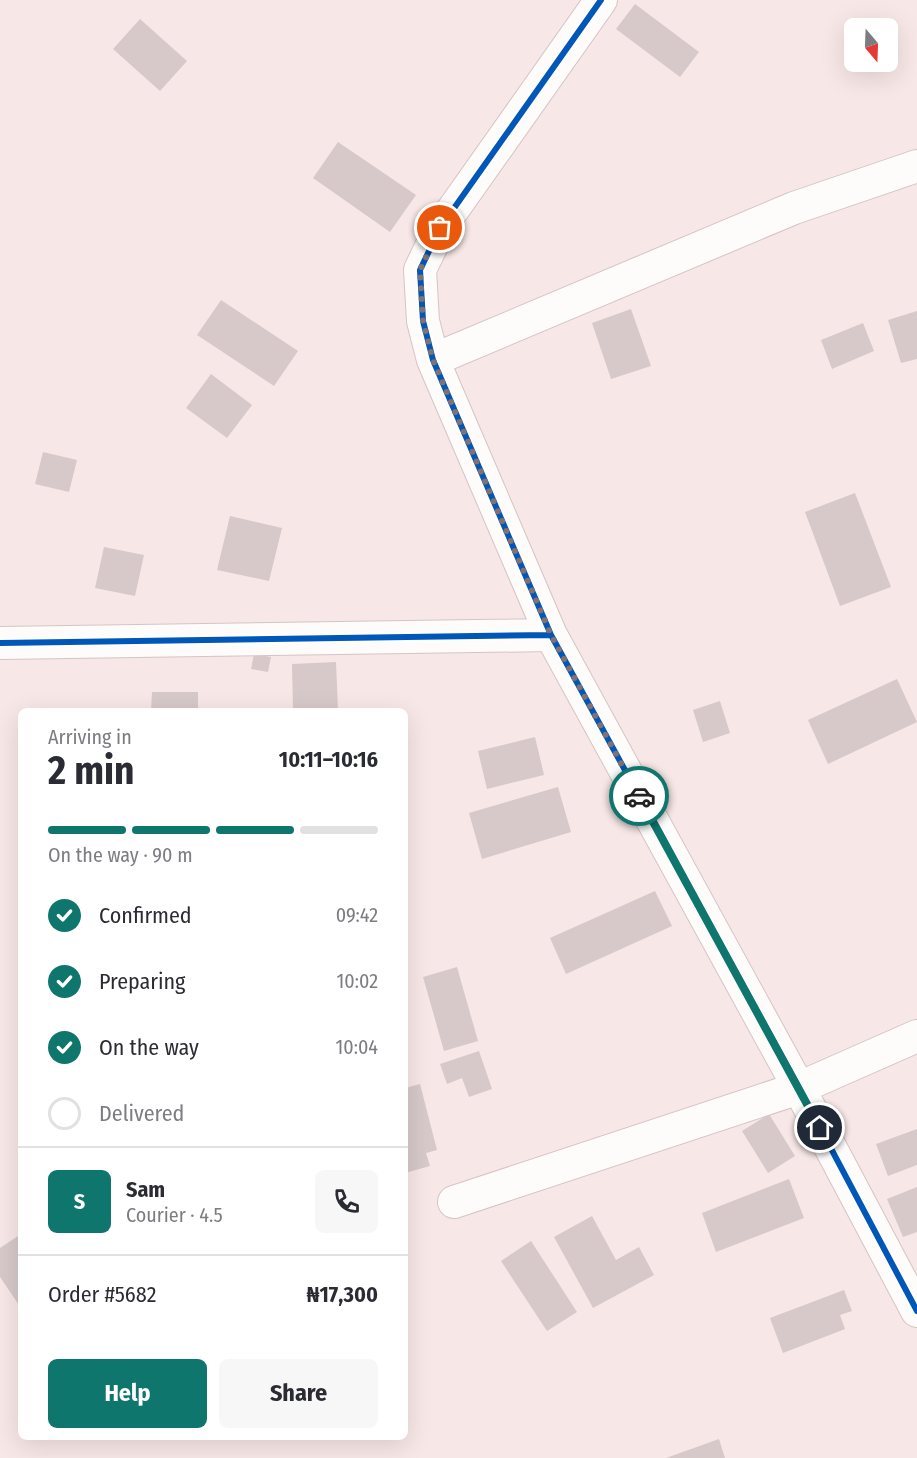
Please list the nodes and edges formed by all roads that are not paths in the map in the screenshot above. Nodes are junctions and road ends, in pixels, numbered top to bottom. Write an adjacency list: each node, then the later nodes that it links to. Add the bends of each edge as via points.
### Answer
1 (601, 0): 3 (street, via 440,228 420,270 423,321)
2 (917, 166): 3 (street, via 794,208)
3 (433, 360): 4 (street)
4 (551, 635): 5 (street); 7 (street)
5 (0, 643)
6 (917, 1036): 7 (street)
7 (799, 1088): 8 (street); 9 (street)
8 (454, 1202)
9 (917, 1311)

